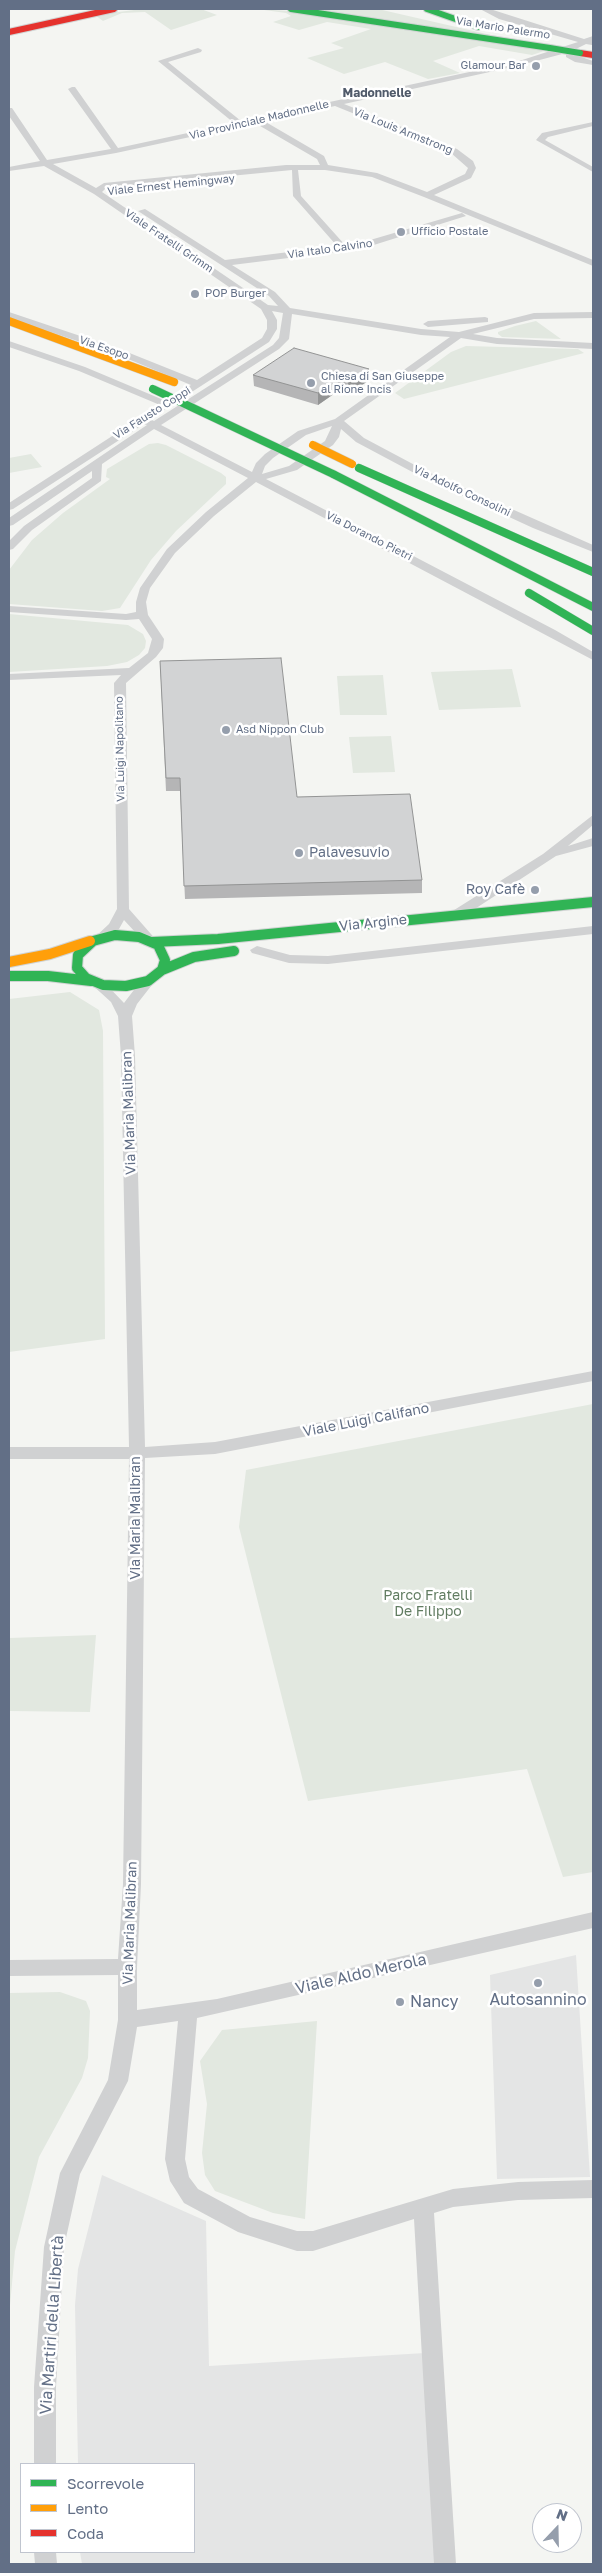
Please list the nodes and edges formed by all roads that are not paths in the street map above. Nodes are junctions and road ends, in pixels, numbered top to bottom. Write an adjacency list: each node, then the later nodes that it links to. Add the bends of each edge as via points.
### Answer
1 (74, 9): 7 (main road)
2 (114, 9): 8 (main road)
3 (291, 9): 10 (main road, Via Mario Palermo, bridge, via 550,48)
4 (428, 9): 9 (main road)
5 (484, 9): 10 (street)
6 (414, 14): 9 (main road, Via Mario Palermo)
7 (9, 21)
8 (12, 32)
9 (516, 36): 10 (main road)
10 (585, 47): 12 (street, via 569,55); 14 (street, Via Provinciale Madonnelle)
11 (198, 50): 18 (street, via 162,61)
12 (593, 63)
13 (72, 89): 19 (street)
14 (335, 103): 16 (street, Via Provinciale Madonnelle); 29 (street, Via Louis Armstrong, via 454,151 470,163 472,168 468,176)
15 (9, 110): 21 (street)
16 (258, 121): 18 (street, Via Provinciale Madonnelle); 22 (street, via 321,158)
17 (593, 124): 25 (street, via 546,135 540,140)
18 (241, 125): 19 (street, Via Provinciale Madonnelle)
19 (116, 151): 20 (street, Via Provinciale Madonnelle)
20 (64, 160): 21 (street, Via Provinciale Madonnelle); 23 (street)
21 (45, 162): 24 (street, Via Provinciale Madonnelle); 28 (street, Viale Fratelli Grimm)
22 (324, 167): 28 (street, Viale Ernest Hemingway, via 286,168); 29 (street, Viale Ernest Hemingway, via 362,172)
23 (76, 168)
24 (9, 169)
25 (593, 170)
26 (295, 172): 28 (street, Viale Ernest Hemingway); 30 (street, Viale Ernest Hemingway, via 334,172 362,177); 31 (street, via 297,196)
27 (90, 177): 28 (street, Viale Fratelli Grimm)
28 (104, 190): 32 (street, Viale Fratelli Grimm); 35 (street, Viale Fratelli Grimm)
29 (427, 195): 33 (street, Viale Ernest Hemingway)
30 (462, 216): 31 (street, Via Italo Calvino, via 377,242); 34 (street, Viale Ernest Hemingway)
31 (343, 248): 32 (street, Via Italo Calvino)
32 (224, 263): 36 (street, Viale Fratelli Grimm, via 272,294)
33 (593, 263)
34 (593, 270)
35 (265, 307): 36 (street); 47 (street, Via Fausto Coppi, via 272,320 272,329 266,340)
36 (286, 309): 42 (street); 44 (street, via 421,332); 52 (street, Via Fausto Coppi, via 284,339 276,347)
37 (593, 309): 40 (street, via 525,311)
38 (9, 315): 47 (street, Via Esopo, via 119,352)
39 (593, 315): 44 (street, via 534,316)
40 (486, 320): 42 (street, via 453,324); 44 (street, via 462,330)
41 (9, 321): 48 (main road)
42 (414, 323): 44 (street)
43 (9, 335): 57 (main road, bridge, via 153,389)
44 (459, 335): 46 (street, via 497,341); 51 (street)
45 (9, 344): 49 (street, Via Esopo, via 82,369)
46 (593, 346)
47 (198, 384): 49 (street, Via Fausto Coppi)
48 (216, 400)
49 (167, 404): 50 (street, Via Fausto Coppi)
50 (142, 419): 52 (street, Via Dorando Pietri); 58 (street, Via Fausto Coppi)
51 (338, 421): 56 (street, via 302,433 260,465); 56 (street, via 329,443 294,468); 62 (street, Via Adolfo Consolini, via 360,440 422,473)
52 (154, 426): 54 (street, Via Fausto Coppi); 56 (street, Via Dorando Pietri)
53 (283, 431): 55 (main road, bridge)
54 (98, 463): 59 (street, Via Fausto Coppi); 61 (street, via 97,479 28,528)
55 (352, 464): 63 (main road); 64 (main road)
56 (256, 478): 68 (street, via 170,551 145,588); 70 (street, Via Dorando Pietri)
57 (353, 484): 60 (main road); 66 (main road)
58 (9, 507)
59 (9, 523)
60 (449, 546)
61 (9, 547)
62 (593, 549)
63 (517, 552)
64 (593, 572)
65 (521, 589): 69 (main road)
66 (593, 607)
67 (9, 609): 68 (street, via 126,617)
68 (142, 615): 71 (street, Via Luigi Napolitano, via 158,639 157,648 148,660)
69 (593, 631)
70 (593, 657)
71 (132, 671): 72 (street); 77 (street, Via Luigi Napolitano, via 120,683 119,691)
72 (9, 677)
73 (593, 819): 75 (street)
74 (593, 842): 75 (street)
75 (547, 857): 78 (street)
76 (593, 902): 78 (main road, Via Argine)
77 (123, 909): 80 (street, via 117,922); 81 (street)
78 (456, 915): 81 (main road, Via Argine, via 218,939)
79 (593, 930): 83 (street, via 328,960 288,959)
80 (100, 938): 81 (main road, via 131,935); 84 (main road, via 50,954); 88 (main road, via 83,948 76,962 82,975)
81 (152, 942): 85 (main road, via 164,954)
82 (286, 947): 83 (main road)
83 (258, 950): 85 (main road, via 194,957)
84 (9, 962)
85 (162, 970): 87 (main road)
86 (9, 976): 88 (main road, via 48,976)
87 (148, 981): 88 (main road, via 126,986); 89 (street)
88 (94, 982): 89 (street, via 116,1000)
89 (125, 1016): 92 (street, Via Maria Malibran)
90 (593, 1376): 92 (street, Viale Luigi Califano, via 241,1444)
91 (9, 1453): 92 (street, Viale Luigi Califano)
92 (137, 1453): 94 (street, Via Maria Malibran, via 132,1884)
93 (593, 1920): 96 (street, Viale Aldo Merola)
94 (127, 1967): 95 (street); 97 (street, Via Maria Malibran)
95 (9, 1968)
96 (188, 2012): 97 (street, Viale Aldo Merola); 99 (street, via 175,2159 180,2181 191,2196 245,2225 297,2241 313,2241)
97 (128, 2020): 100 (street, Via Martiri della Libertà, via 118,2081 70,2173 54,2247 45,2387)
98 (593, 2189): 99 (street, via 518,2191 453,2198)
99 (423, 2207): 101 (street)
100 (45, 2463)
101 (445, 2564)

